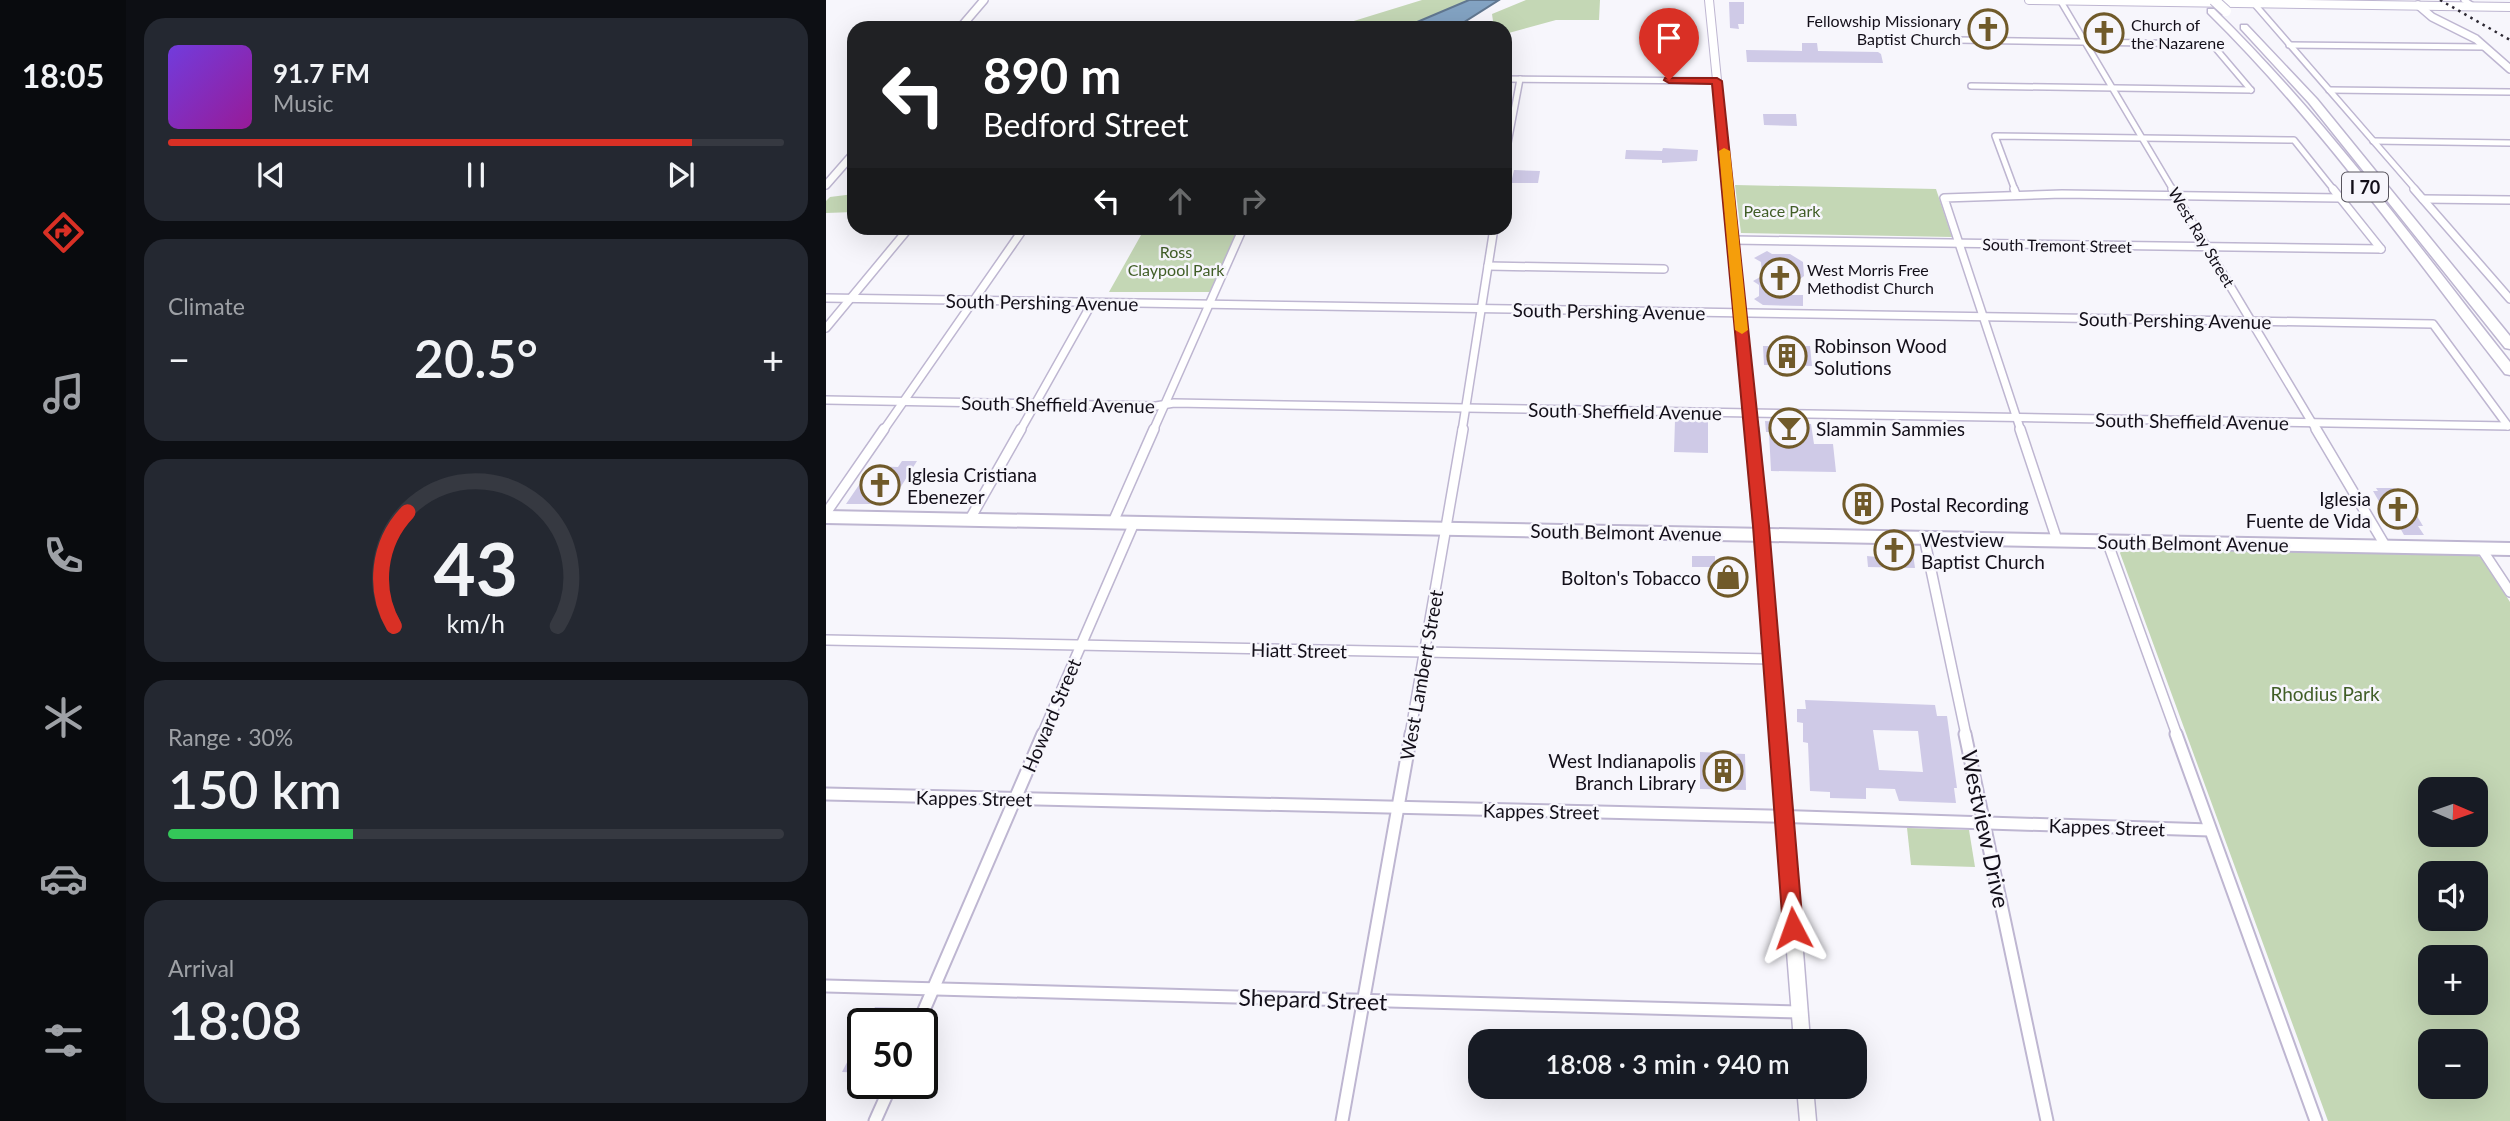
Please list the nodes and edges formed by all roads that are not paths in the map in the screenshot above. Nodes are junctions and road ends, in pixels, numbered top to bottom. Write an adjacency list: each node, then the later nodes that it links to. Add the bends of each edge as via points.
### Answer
1 (984, 0): 13 (street)
2 (1709, 0): 21 (main road)
3 (2029, 0): 4 (main road)
4 (2060, 0): 7 (main road); 15 (street, West Ray Street)
5 (2200, 0): 9 (highway, I 70)
6 (2464, 0): 11 (street)
7 (2147, 1): 8 (main road)
8 (2252, 2): 10 (main road); 16 (street)
9 (2213, 5): 57 (highway, I 70, bridge, via 2226,11 2272,55 2313,101); 58 (highway, I 70, via 2294,97)
10 (2418, 5): 11 (main road); 17 (street)
11 (2473, 6): 12 (main road)
12 (2510, 7)
13 (966, 21)
14 (1957, 40): 15 (street)
15 (2085, 42): 23 (street, West Ray Street); 23 (street, via 2213,44 2251,90)
16 (2290, 45): 17 (street); 24 (street)
17 (2485, 47): 18 (street)
18 (2510, 69)
19 (1512, 79): 20 (street)
20 (1520, 79): 21 (street); 26 (street)
21 (1717, 81): 41 (main road)
22 (1971, 86): 23 (street)
23 (2113, 87): 27 (street, West Ray Street)
24 (2329, 90): 25 (street); 28 (street)
25 (2510, 92)
26 (1512, 122)
27 (2143, 138): 32 (street, via 1995,136); 33 (street, West Ray Street); 34 (street, via 2294,140)
28 (2373, 141): 29 (street); 35 (street)
29 (2510, 143)
30 (847, 161): 31 (street)
31 (826, 185)
32 (2016, 194): 33 (street); 42 (street, via 1944,198)
33 (2177, 195): 34 (street); 43 (street, West Ray Street)
34 (2340, 198): 43 (street, South Tremont Street, via 2381,249)
35 (2423, 199): 36 (street); 48 (street)
36 (2510, 200)
37 (903, 235): 47 (street)
38 (1019, 235): 49 (street)
39 (1240, 235): 51 (street)
40 (1493, 235): 44 (street, West Lambert Street)
41 (1733, 240): 42 (street, South Tremont Street); 53 (main road)
42 (1958, 244): 43 (street, South Tremont Street); 54 (street)
43 (2208, 247): 55 (street, West Ray Street)
44 (1488, 266): 45 (street); 52 (street, West Lambert Street)
45 (1664, 269)
46 (826, 299): 47 (street, South Pershing Avenue)
47 (850, 299): 49 (street, South Pershing Avenue); 56 (street)
48 (2510, 299)
49 (973, 301): 50 (street, South Pershing Avenue); 60 (street)
50 (1092, 303): 51 (street, South Pershing Avenue); 61 (street)
51 (1210, 305): 52 (street, South Pershing Avenue); 62 (street)
52 (1481, 309): 53 (street, South Pershing Avenue); 63 (street, West Lambert Street)
53 (1740, 313): 54 (street, South Pershing Avenue); 64 (main road)
54 (1984, 318): 55 (street, South Pershing Avenue); 65 (street)
55 (2252, 321): 66 (street, West Ray Street); 67 (street, South Pershing Avenue, via 2433,324)
56 (826, 328)
57 (2510, 345)
58 (2510, 371)
59 (826, 400): 60 (street, South Sheffield Avenue)
60 (903, 402): 61 (street, South Sheffield Avenue); 68 (street)
61 (1035, 404): 62 (street, South Sheffield Avenue); 69 (street)
62 (1165, 405): 63 (street, South Sheffield Avenue); 70 (street)
63 (1466, 408): 64 (street, South Sheffield Avenue); 72 (street, West Lambert Street)
64 (1750, 413): 65 (street, South Sheffield Avenue); 73 (main road)
65 (2017, 418): 66 (street, South Sheffield Avenue); 75 (street)
66 (2312, 423): 67 (street, South Sheffield Avenue); 77 (street, West Ray Street)
67 (2508, 426)
68 (826, 515): 69 (main road, South Belmont Avenue)
69 (970, 519): 70 (main road, South Belmont Avenue)
70 (1113, 522): 71 (main road, South Belmont Avenue)
71 (1135, 523): 72 (main road, South Belmont Avenue); 82 (street, Howard Street)
72 (1447, 528): 73 (main road, South Belmont Avenue); 83 (street, West Lambert Street)
73 (1761, 534): 74 (main road, South Belmont Avenue); 84 (main road)
74 (1924, 537): 75 (main road, South Belmont Avenue); 89 (street, Westview Drive)
75 (2057, 540): 76 (main road, South Belmont Avenue)
76 (2107, 541): 77 (main road, South Belmont Avenue); 90 (street)
77 (2386, 547): 78 (main road, South Belmont Avenue)
78 (2482, 548): 79 (main road, South Belmont Avenue); 80 (street)
79 (2510, 549)
80 (2510, 592)
81 (826, 640): 82 (street, Hiatt Street)
82 (1081, 645): 83 (street, Hiatt Street); 86 (street, Howard Street)
83 (1426, 652): 84 (street, Hiatt Street); 87 (street, West Lambert Street)
84 (1772, 659): 88 (main road)
85 (826, 794): 86 (street, Kappes Street)
86 (1015, 799): 87 (street, Kappes Street); 92 (street, Howard Street)
87 (1398, 808): 88 (street, Kappes Street); 93 (street, West Lambert Street)
88 (1785, 817): 89 (street, Kappes Street); 95 (main road)
89 (1984, 822): 90 (street, Kappes Street); 102 (street, Westview Drive)
90 (2210, 830): 103 (street)
91 (826, 986): 92 (street, Shepard Street)
92 (933, 989): 93 (street, Shepard Street); 94 (street, Howard Street)
93 (1363, 1001): 95 (street, Shepard Street); 100 (street, West Lambert Street)
94 (925, 1008)
95 (1800, 1012): 96 (main road)
96 (1801, 1029)
97 (885, 1099): 99 (street)
98 (1806, 1099): 101 (main road)
99 (875, 1121)
100 (1342, 1121)
101 (1808, 1121)
102 (2047, 1121)
103 (2316, 1121)

